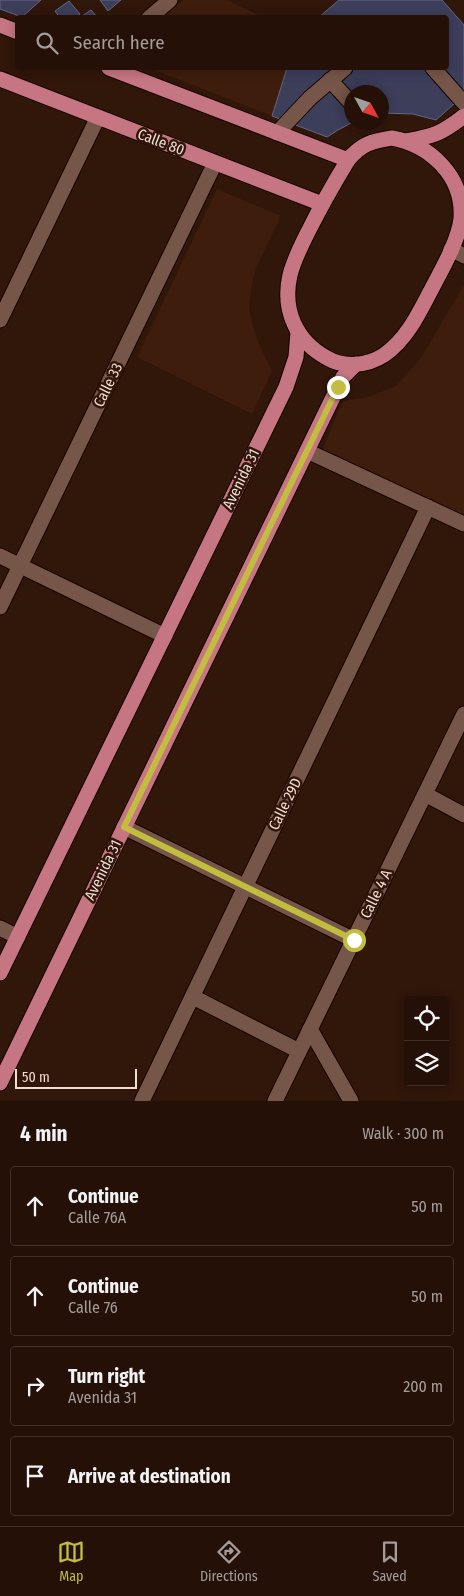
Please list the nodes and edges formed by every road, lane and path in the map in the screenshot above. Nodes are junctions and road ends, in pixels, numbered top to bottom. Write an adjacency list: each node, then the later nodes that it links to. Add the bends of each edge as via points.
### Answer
1 (170, 0): 2 (street)
2 (152, 15)
3 (0, 25): 4 (main road)
4 (15, 31)
5 (114, 70): 14 (main road)
6 (342, 70): 9 (street)
7 (435, 70): 11 (street)
8 (0, 80): 13 (main road, Calle 80)
9 (330, 80): 10 (street); 14 (street)
10 (344, 95)
11 (464, 103)
12 (464, 116): 15 (main road, via 433,136)
13 (98, 117): 17 (main road, Calle 80); 21 (street)
14 (277, 133): 16 (main road)
15 (406, 141): 16 (main road, via 392,138 368,144 356,150); 18 (main road, via 438,159)
16 (348, 160): 19 (main road)
17 (215, 163): 19 (main road, Calle 80); 28 (street, Calle 33)
18 (461, 192): 20 (main road)
19 (322, 204): 22 (main road, via 300,247 290,276 288,302)
20 (458, 252): 23 (main road, via 414,324 396,347 370,362)
21 (0, 320)
22 (298, 332): 23 (main road, via 306,344 332,361 343,365); 30 (main road, Avenida 31, via 296,357 286,387)
23 (356, 364): 24 (main road, Avenida 31, via 343,377)
24 (307, 451): 25 (street); 34 (main road, Avenida 31)
25 (428, 507): 26 (street); 35 (street, Calle 29D)
26 (464, 524)
27 (0, 556): 28 (street)
28 (20, 565): 29 (street, Calle 33); 30 (street)
29 (0, 607)
30 (165, 636): 37 (main road, Avenida 31)
31 (464, 714): 32 (street, Calle 4 A)
32 (425, 794): 33 (street); 38 (street, Calle 4 A)
33 (464, 815)
34 (124, 827): 35 (street); 43 (main road, Avenida 31)
35 (245, 887): 38 (street); 40 (street, Calle 29D)
36 (0, 928): 37 (street)
37 (18, 937): 39 (main road, Avenida 31)
38 (354, 940): 41 (street, Calle 4 A)
39 (0, 973)
40 (192, 996): 42 (street); 44 (street, Calle 29D)
41 (310, 1029): 42 (street, Calle 4 A); 46 (street)
42 (299, 1051): 45 (street, Calle 4 A)
43 (0, 1083)
44 (142, 1101)
45 (275, 1101)
46 (351, 1101)

